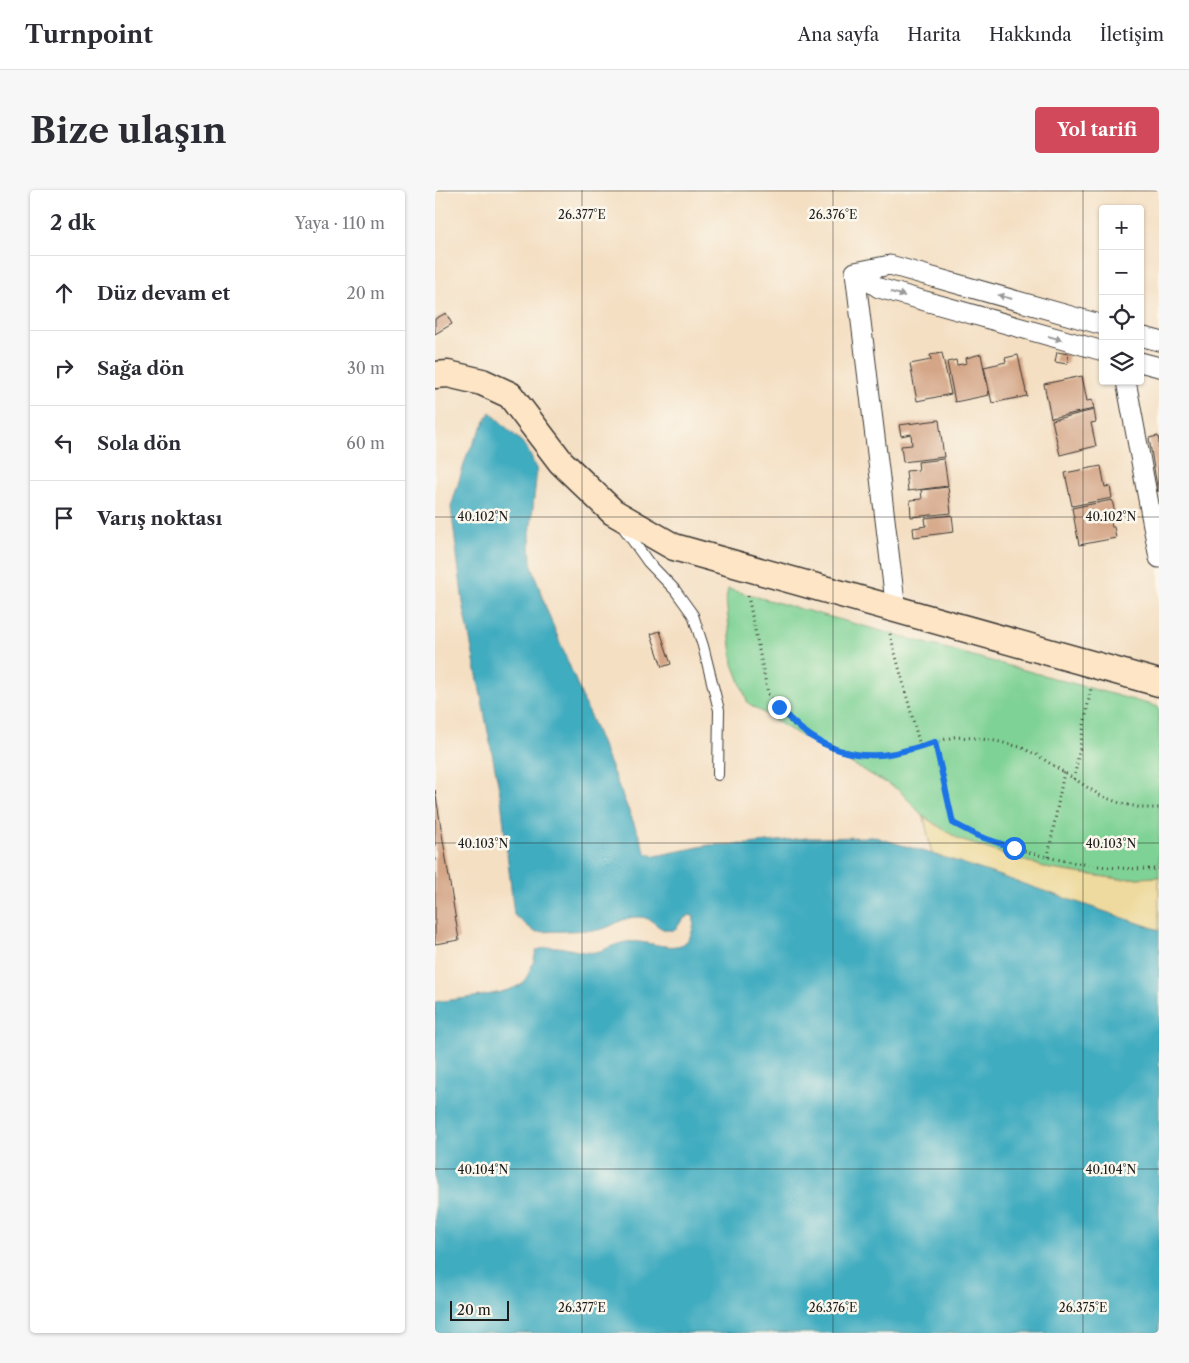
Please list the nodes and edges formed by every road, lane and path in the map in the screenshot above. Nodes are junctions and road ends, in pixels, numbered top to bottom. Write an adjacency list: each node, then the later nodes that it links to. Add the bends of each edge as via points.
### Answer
1 (855, 272): 2 (street, one-way to 1, via 890,265); 5 (street, one-way to 5, via 879,288); 13 (street)
2 (1099, 324)
3 (1144, 337): 4 (street)
4 (1159, 341)
5 (1099, 350)
6 (1144, 363): 7 (street)
7 (1159, 367)
8 (435, 375): 10 (street, via 447,374 482,382 510,395 561,462)
9 (1127, 385): 11 (street)
10 (613, 512): 13 (street, via 674,547); 19 (lane, via 648,562 693,615 719,710)
11 (1159, 558)
12 (748, 596): 17 (path, via 768,694 791,722 823,744 861,755 879,755)
13 (893, 622): 14 (street); 17 (path)
14 (1159, 682)
15 (1091, 687): 20 (path)
16 (935, 742): 17 (path); 18 (path, via 954,737 974,738 1020,747); 22 (path, via 953,823 978,836)
17 (920, 746)
18 (1064, 772): 20 (path); 22 (path)
19 (718, 775)
20 (1074, 779): 21 (path, via 1120,804)
21 (1159, 808)
22 (1048, 857): 23 (path, via 1109,867)
23 (1159, 869)

